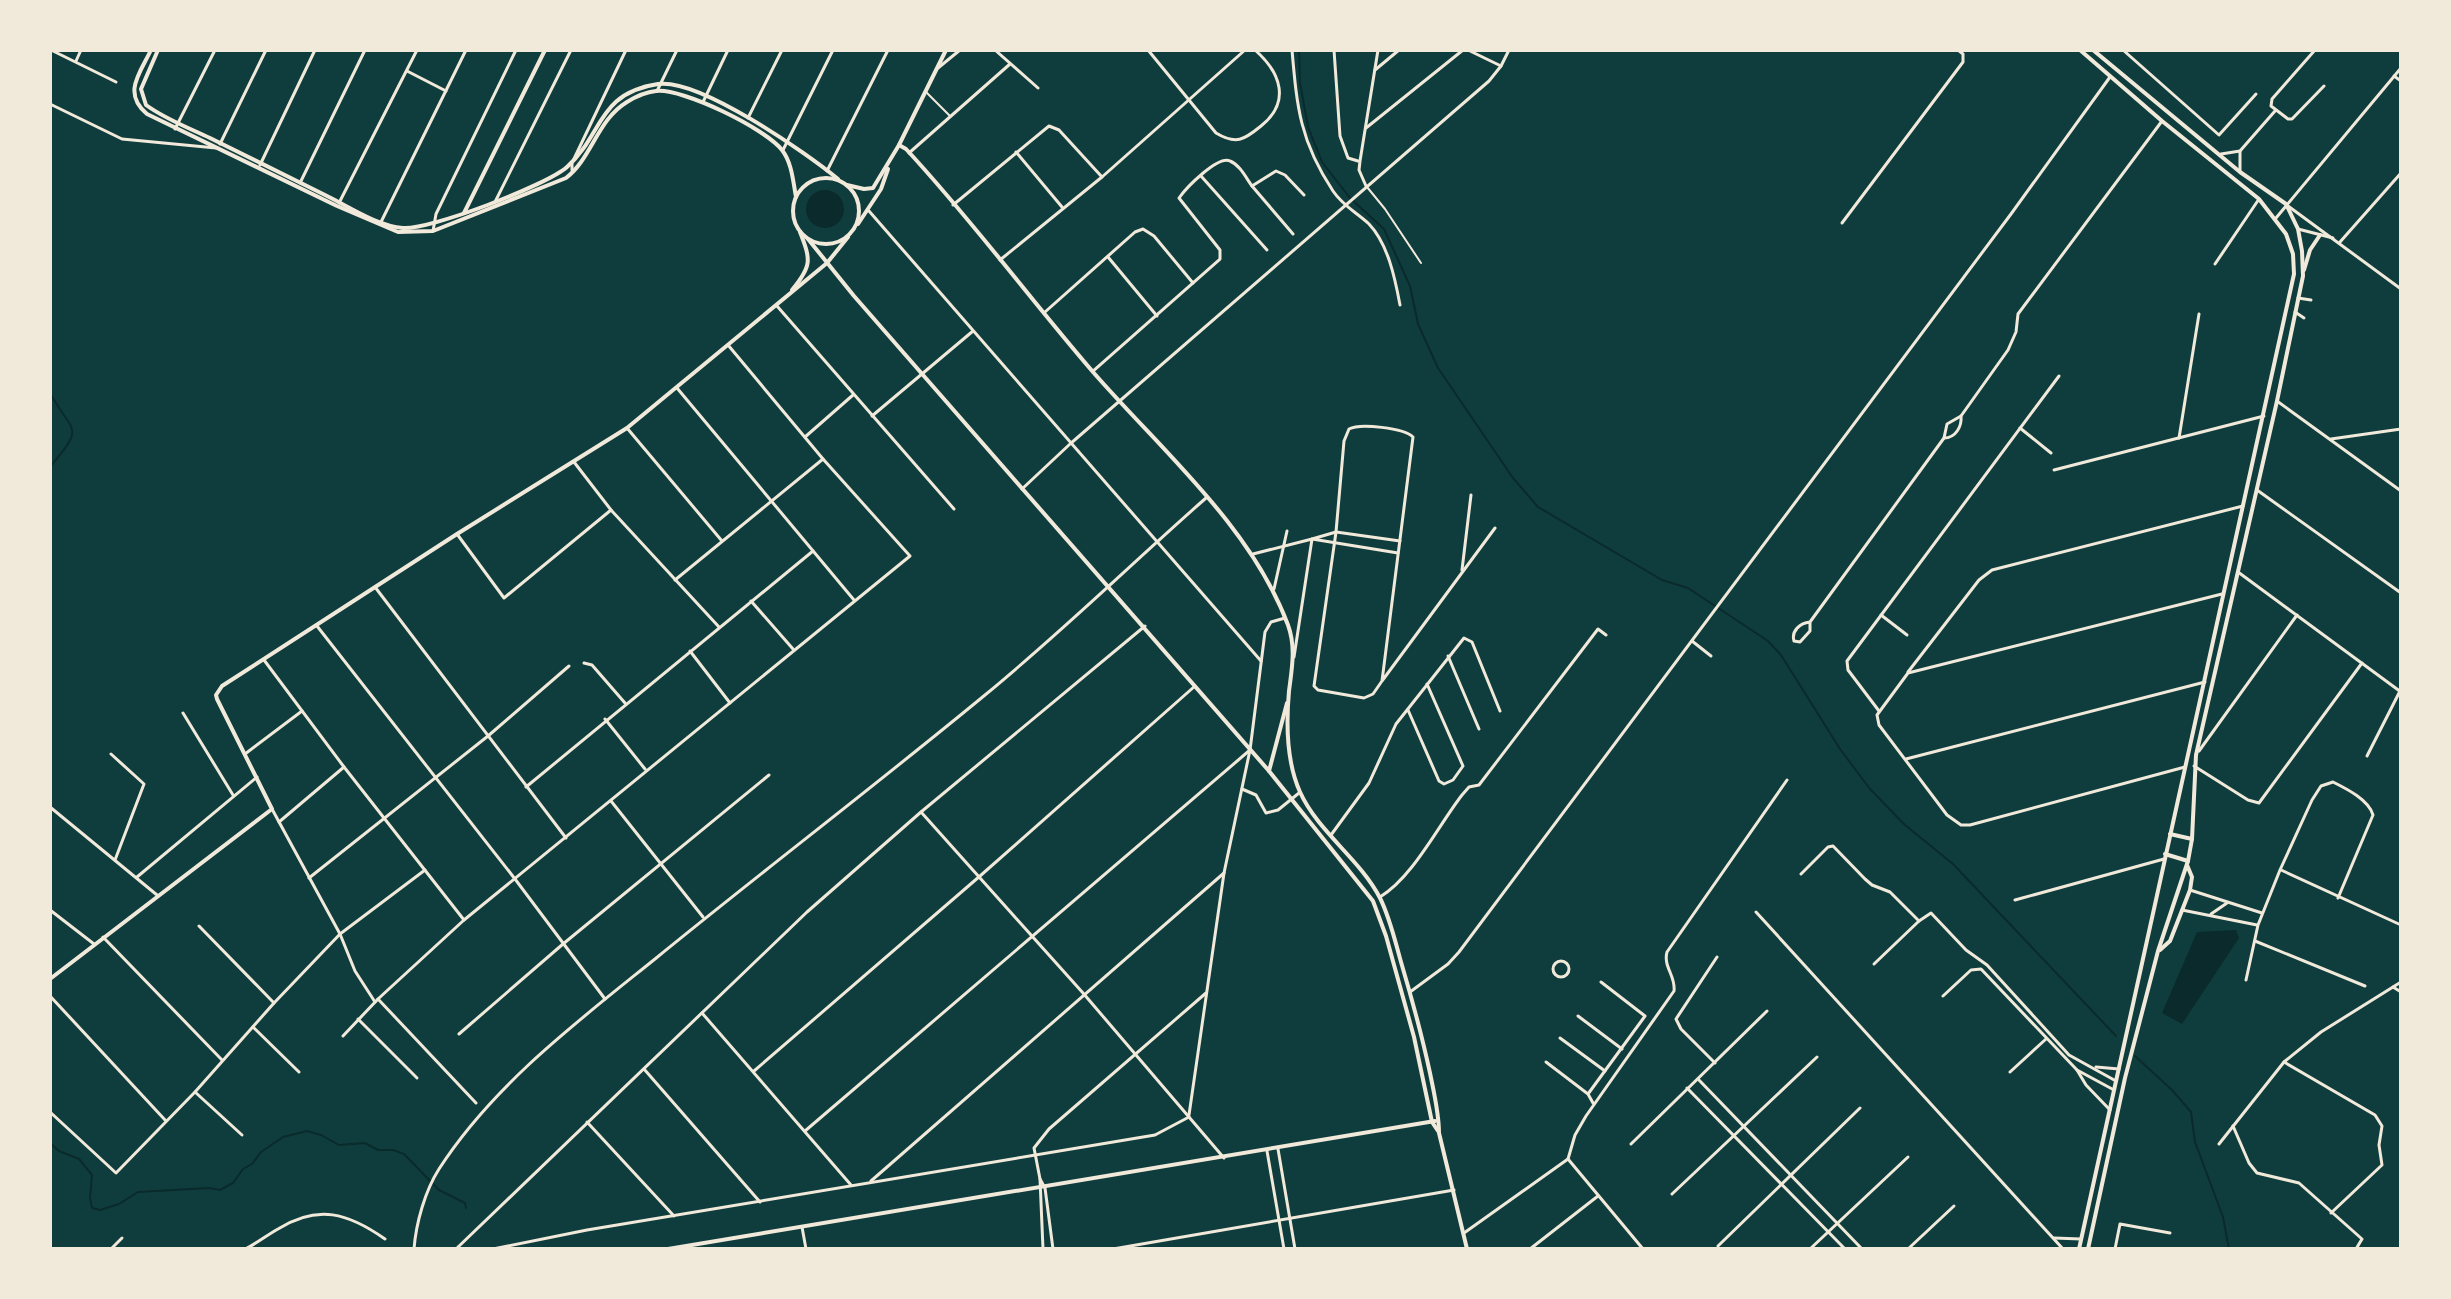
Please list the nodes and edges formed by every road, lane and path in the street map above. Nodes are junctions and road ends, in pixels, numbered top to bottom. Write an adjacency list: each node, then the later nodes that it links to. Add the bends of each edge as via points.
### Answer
1 (51, 50): 37 (street)
2 (81, 50): 37 (street)
3 (151, 50): 65 (main road, via 134,98 147,114)
4 (158, 50): 63 (main road, via 141,95 146,105)
5 (215, 50): 63 (street)
6 (266, 50): 68 (street)
7 (315, 50): 77 (street)
8 (365, 50): 85 (street)
9 (417, 50): 43 (street)
10 (466, 50): 51 (street)
11 (516, 50): 104 (street)
12 (545, 50): 99 (main road)
13 (571, 50): 92 (street)
14 (626, 50): 76 (street)
15 (677, 50): 48 (street)
16 (728, 50): 55 (street)
17 (782, 50): 62 (street)
18 (833, 50): 66 (street)
19 (888, 50): 78 (street)
20 (946, 50): 41 (main road)
21 (960, 50): 41 (street)
22 (995, 50): 38 (street)
23 (1148, 50): 56 (street)
24 (1245, 50): 56 (street)
25 (1255, 50): 56 (street, via 1276,76 1280,98 1272,117 1244,140 1230,141 1216,133)
26 (1292, 50): 94 (street, via 1301,128)
27 (1334, 50): 75 (street, via 1340,136 1348,158)
28 (1378, 50): 42 (street)
29 (1399, 50): 42 (street)
30 (1465, 50): 39 (street); 64 (street)
31 (1509, 50): 39 (street)
32 (1958, 50): 102 (street, via 1963,62)
33 (2080, 50): 45 (main road)
34 (2093, 50): 73 (main road)
35 (2123, 50): 54 (street, via 2219,135)
36 (2315, 50): 59 (street, via 2272,99)
37 (75, 61): 47 (street)
38 (1010, 64): 50 (street); 60 (street)
39 (1501, 66): 88 (street)
40 (2401, 68): 44 (street)
41 (936, 69): 53 (main road)
42 (1375, 70): 64 (street)
43 (407, 71): 51 (street); 93 (street)
44 (2394, 76): 46 (street); 95 (street)
45 (2110, 77): 61 (main road); 200 (street)
46 (2401, 81)
47 (116, 82)
48 (661, 83): 52 (street); 55 (main road); 76 (main road, via 639,88 610,106)
49 (2324, 86): 59 (street, via 2296,118)
50 (1038, 88)
51 (446, 91): 103 (street)
52 (657, 91): 57 (main road); 80 (main road, via 613,114)
53 (925, 91): 60 (lane); 67 (main road)
54 (2256, 94)
55 (706, 95): 57 (street); 62 (main road)
56 (1189, 100): 83 (street)
57 (703, 102): 62 (main road)
58 (50, 104): 68 (street, via 131,141)
59 (2275, 111): 70 (street)
60 (950, 117): 72 (street)
61 (2162, 121): 91 (main road); 145 (street, via 2018,314 2012,343)
62 (746, 122): 66 (main road); 69 (main road)
63 (178, 123): 65 (street); 68 (main road)
64 (1365, 128): 75 (street)
65 (175, 129): 68 (main road)
66 (787, 143): 69 (street); 78 (main road)
67 (899, 145): 72 (main road); 74 (main road)
68 (219, 146): 77 (main road)
69 (783, 151): 90 (main road)
70 (2240, 151): 73 (street); 79 (street)
71 (1016, 152): 83 (street, via 1049,126 1059,130); 96 (street); 97 (street)
72 (909, 153): 96 (main road)
73 (2219, 155): 79 (main road)
74 (891, 159): 86 (main road, via 873,188); 98 (main road)
75 (1360, 161): 88 (street)
76 (572, 163): 80 (street); 92 (main road)
77 (260, 166): 85 (main road)
78 (827, 171): 84 (main road)
79 (2240, 172): 95 (main road)
80 (573, 173): 92 (main road)
81 (2401, 173): 113 (street)
82 (1201, 176): 87 (street, via 1225,159); 114 (street); 122 (street, via 1179,198 1220,250 1220,259)
83 (1102, 177): 97 (street)
84 (838, 179): 86 (main road); 90 (main road, via 813,180)
85 (300, 185): 93 (main road)
86 (847, 185): 105 (main road, via 859,205)
87 (1252, 186): 89 (street, via 1276,171); 109 (street)
88 (1366, 186): 94 (street); 118 (lane)
89 (1304, 195)
90 (796, 197): 107 (main road, via 792,211)
91 (2259, 199): 100 (main road); 119 (street)
92 (496, 203): 99 (main road); 101 (main road)
93 (338, 204): 103 (main road)
94 (1345, 204): 128 (street, via 1378,237); 143 (street)
95 (2286, 204): 100 (street); 106 (main road); 111 (street)
96 (953, 205): 116 (main road)
97 (1062, 207): 116 (street)
98 (869, 211): 105 (main road); 135 (street)
99 (464, 213): 101 (main road); 104 (main road)
100 (2276, 218): 146 (main road, via 2293,254 2294,274)
101 (462, 220): 104 (main road)
102 (1842, 223)
103 (380, 224): 104 (main road)
104 (432, 228)
105 (855, 228): 108 (main road)
106 (2298, 229): 110 (street); 120 (main road)
107 (800, 232): 112 (main road); 126 (main road, via 809,263)
108 (850, 234): 112 (main road, via 830,244); 117 (main road)
109 (1293, 234)
110 (2320, 235): 111 (street); 120 (main road)
111 (2333, 238): 113 (street)
112 (808, 239): 117 (main road)
113 (2340, 243): 123 (street)
114 (1267, 250)
115 (1108, 257): 122 (street, via 1135,232 1147,229); 131 (street); 133 (street)
116 (1000, 260): 131 (main road)
117 (827, 263): 126 (main road); 138 (main road)
118 (1421, 263)
119 (2215, 264)
120 (2303, 276): 125 (main road)
121 (2401, 278): 123 (street)
122 (1193, 283): 133 (street)
123 (2395, 285): 124 (street)
124 (2401, 289)
125 (2298, 298): 127 (street); 130 (main road)
126 (784, 300): 129 (main road)
127 (2311, 300)
128 (1400, 305)
129 (777, 306): 136 (main road); 141 (street)
130 (2295, 312): 134 (street); 142 (main road)
131 (1044, 313): 137 (main road)
132 (2199, 314): 152 (street)
133 (1157, 316): 137 (street)
134 (2304, 318)
135 (973, 331): 138 (street); 154 (street)
136 (728, 345): 140 (main road); 150 (street)
137 (1093, 371): 143 (main road)
138 (922, 374): 144 (street); 159 (main road)
139 (2059, 376): 148 (street)
140 (677, 388): 147 (main road); 164 (street)
141 (853, 395): 144 (street); 150 (street)
142 (2277, 401): 153 (street); 160 (main road)
143 (1120, 402): 154 (street); 163 (main road)
144 (872, 416): 166 (street)
145 (1961, 416): 151 (street, via 1947,424); 151 (street, via 1958,430)
146 (2264, 416): 152 (street); 165 (main road)
147 (627, 428): 157 (main road); 173 (street)
148 (2020, 428): 155 (street); 191 (street)
149 (2401, 429): 153 (street)
150 (805, 437): 156 (street)
151 (1944, 438): 194 (street)
152 (2179, 438): 158 (street)
153 (2331, 439): 161 (street)
154 (1070, 444): 159 (street); 175 (street)
155 (2051, 453)
156 (823, 459): 164 (street); 190 (street, via 910,556)
157 (574, 462): 167 (street); 171 (main road)
158 (2054, 470)
159 (1022, 489): 184 (main road)
160 (2257, 490): 181 (main road); 188 (street)
161 (2401, 491)
162 (1471, 495): 182 (street)
163 (1206, 498): 175 (street); 180 (main road)
164 (772, 501): 173 (street); 178 (street)
165 (2243, 506): 187 (main road); 211 (street, via 2000,567 1979,580)
166 (954, 509)
167 (611, 510): 171 (street, via 504,598); 183 (street)
168 (1495, 528): 182 (street)
169 (1287, 531): 177 (street)
170 (1336, 532): 172 (street); 174 (street); 174 (street, via 1347,432 1353,426 1404,431 1413,437); 176 (street)
171 (457, 534): 185 (main road)
172 (1312, 539): 176 (street); 177 (street); 205 (street)
173 (722, 541): 183 (street)
174 (1400, 541): 179 (street)
175 (1155, 542): 184 (street); 207 (street)
176 (1334, 544): 179 (street); 212 (street, via 1314,686 1364,698)
177 (1283, 548): 180 (street); 186 (street)
178 (813, 551): 189 (street); 190 (street)
179 (1398, 553): 212 (street)
180 (1253, 554): 186 (main road)
181 (2238, 572): 192 (street); 231 (main road)
182 (1461, 574): 212 (street)
183 (675, 580): 197 (street)
184 (1109, 586): 196 (main road); 281 (street, via 983,697)
185 (375, 587): 195 (main road); 227 (street)
186 (1273, 593): 193 (main road)
187 (2224, 593): 211 (street); 213 (main road)
188 (2401, 593)
189 (751, 601): 197 (street); 202 (street)
190 (855, 601): 202 (street)
191 (1881, 615): 199 (street); 223 (street, via 1846,665)
192 (2297, 615): 209 (street); 231 (street)
193 (1285, 618): 205 (main road); 207 (street, via 1267,626)
194 (1810, 622): 194 (street, via 1802,623 1794,641 1807,637)
195 (317, 626): 206 (main road); 241 (street)
196 (1145, 626): 215 (main road); 251 (street)
197 (719, 627): 201 (street)
198 (1606, 635): 272 (street, via 1598,629 1479,785 1469,787 1421,853)
199 (1907, 635)
200 (1692, 641): 204 (street); 303 (street, via 1459,952)
201 (690, 651): 218 (street); 219 (street)
202 (794, 651): 219 (street)
203 (1448, 656): 214 (street); 222 (street, via 1464,638 1472,642); 226 (street)
204 (1711, 656)
205 (1294, 658): 217 (main road)
206 (264, 659): 221 (street); 230 (main road, via 216,695)
207 (1261, 661): 228 (street)
208 (584, 663): 218 (street, via 592,665)
209 (2362, 663): 216 (street); 234 (street, via 2263,800 2254,803)
210 (569, 666): 227 (street)
211 (1908, 673): 223 (street)
212 (1382, 681)
213 (2205, 682): 233 (street); 236 (main road)
214 (1427, 684): 220 (street); 220 (street, via 1463,766 1453,780 1439,781)
215 (1195, 686): 228 (main road); 266 (street)
216 (2400, 691): 232 (street)
217 (1289, 693): 238 (main road); 245 (main road, via 1288,741)
218 (625, 703): 225 (street)
219 (730, 703): 237 (street)
220 (1407, 709): 255 (street, via 1388,735 1369,783)
221 (302, 711): 230 (street); 235 (street)
222 (1500, 711)
223 (1879, 711): 233 (street, via 1879,725)
224 (183, 713): 246 (street)
225 (605, 719): 237 (street); 243 (street)
226 (1479, 729)
227 (488, 736): 241 (street); 243 (street)
228 (1250, 750): 238 (main road); 244 (street); 288 (street)
229 (111, 754): 259 (street, via 144,784)
230 (245, 754): 240 (main road)
231 (2196, 755): 234 (main road)
232 (2367, 756)
233 (1906, 759): 236 (street, via 1947,815 1961,825)
234 (2194, 766): 257 (main road)
235 (344, 767): 252 (street); 253 (street)
236 (2185, 767): 254 (main road)
237 (646, 770): 248 (street)
238 (1269, 771): 247 (main road)
239 (769, 775): 260 (street)
240 (257, 777): 246 (street); 250 (main road)
241 (435, 777): 252 (street); 269 (street)
242 (1787, 780): 344 (street, via 1667,952 1675,985)
243 (526, 787): 256 (street)
244 (1242, 789): 247 (street, via 1256,795 1266,813); 264 (street)
245 (1300, 792): 247 (street); 255 (main road)
246 (233, 795): 267 (street)
247 (1293, 800): 352 (main road, via 1373,901 1414,1037)
248 (611, 801): 256 (street); 260 (street)
249 (50, 807): 259 (street)
250 (272, 809): 253 (street); 271 (main road)
251 (921, 812): 266 (street); 313 (street)
252 (384, 816): 262 (street); 268 (street)
253 (279, 822): 268 (street)
254 (2170, 834): 257 (main road); 258 (main road)
255 (1331, 835): 272 (main road)
256 (566, 838): 269 (street)
257 (2192, 839): 261 (main road)
258 (2164, 857): 261 (main road); 274 (street); 330 (main road)
259 (115, 860): 267 (street)
260 (661, 862): 281 (street); 292 (street)
261 (2187, 863): 270 (main road); 293 (main road)
262 (425, 870): 282 (street); 287 (street)
263 (2280, 870): 273 (street); 273 (street, via 2312,800 2321,786 2333,782 2370,807 2373,815); 279 (street)
264 (1224, 873): 305 (street); 306 (street)
265 (1801, 874): 283 (street, via 1833,846)
266 (980, 876): 288 (street); 332 (street)
267 (137, 877): 271 (street)
268 (309, 878): 287 (street)
269 (515, 879): 282 (street); 292 (street)
270 (2190, 890): 275 (street); 277 (main road)
271 (157, 895): 289 (main road)
272 (1380, 897): 303 (main road)
273 (2338, 898): 285 (street)
274 (2015, 900)
275 (2227, 903): 279 (street); 280 (street)
276 (50, 910): 291 (street)
277 (2182, 910): 280 (street); 293 (main road, via 2170,941)
278 (1756, 912): 389 (street)
279 (2262, 913): 284 (street)
280 (2210, 915): 284 (street)
281 (704, 919): 309 (street)
282 (464, 920): 310 (street)
283 (1919, 921): 295 (street); 328 (street, via 1931,913 1938,918 2060,1046)
284 (2258, 925): 290 (street)
285 (2401, 925)
286 (199, 926): 311 (street)
287 (340, 934): 310 (street, via 355,971); 311 (street)
288 (1032, 935): 305 (street); 355 (street)
289 (103, 937): 291 (main road); 324 (street)
290 (2255, 941): 298 (street); 301 (street)
291 (94, 944): 297 (main road)
292 (563, 944): 309 (street); 317 (street)
293 (2158, 951): 416 (main road)
294 (1717, 957): 327 (street, via 1676,1019)
295 (1874, 964)
296 (1568, 965): 296 (street, via 1556,963 1556,976 1566,976)
297 (50, 979)
298 (2246, 980)
299 (1601, 982): 321 (street, via 1645,1016)
300 (2401, 982): 302 (street)
301 (2365, 986)
302 (2393, 987): 304 (street); 326 (street)
303 (1410, 992): 349 (main road)
304 (2401, 992)
305 (1083, 993): 322 (street); 369 (street)
306 (1206, 993): 322 (street); 348 (street)
307 (50, 996): 350 (street)
308 (1943, 996): 320 (street, via 1971,970 1981,969)
309 (605, 999): 397 (street, via 484,1111 438,1170 425,1199)
310 (377, 1000): 315 (street); 343 (street)
311 (274, 1003): 316 (street)
312 (1767, 1011): 327 (street)
313 (702, 1013): 329 (street); 332 (street)
314 (1578, 1016): 321 (street)
315 (358, 1019): 318 (street); 336 (street)
316 (253, 1027): 324 (street); 334 (street)
317 (459, 1034)
318 (343, 1036)
319 (1560, 1038): 333 (street)
320 (2046, 1039): 331 (street); 335 (street)
321 (1622, 1049): 333 (street)
322 (1135, 1055): 348 (street); 363 (street, via 1049,1129)
323 (1817, 1057): 354 (street)
324 (222, 1060): 341 (street)
325 (1546, 1062): 342 (street)
326 (2284, 1062): 353 (street); 379 (street, via 2375,1115 2382,1126 2382,1165)
327 (1715, 1063): 337 (street)
328 (2093, 1067): 330 (street); 338 (street)
329 (644, 1069): 351 (street); 377 (street)
330 (2119, 1069): 338 (main road)
331 (2077, 1070): 340 (street); 346 (street)
332 (754, 1071): 355 (street)
333 (1605, 1071): 342 (street)
334 (299, 1072)
335 (2010, 1072)
336 (417, 1078)
337 (1698, 1079): 339 (street); 354 (street)
338 (2116, 1081): 340 (main road)
339 (1687, 1088): 358 (street); 359 (street)
340 (2114, 1090): 346 (main road)
341 (195, 1092): 350 (street); 357 (street)
342 (1588, 1094): 344 (street)
343 (476, 1103)
344 (1594, 1104): 366 (street)
345 (1860, 1108): 367 (street)
346 (2110, 1110): 391 (main road)
347 (50, 1112): 350 (street, via 116,1173)
348 (1189, 1117): 363 (street, via 1155,1135); 365 (street)
349 (1439, 1120): 352 (main road); 356 (main road)
350 (166, 1121)
351 (587, 1122): 380 (street); 398 (street)
352 (1432, 1122): 356 (main road); 361 (main road)
353 (2233, 1126): 360 (street); 379 (street, via 2257,1173 2299,1183)
354 (1743, 1127): 358 (street); 367 (street)
355 (805, 1131): 371 (street)
356 (1439, 1133): 374 (main road)
357 (242, 1135)
358 (1733, 1136): 370 (street); 375 (street)
359 (1631, 1144)
360 (2219, 1144)
361 (1278, 1149): 362 (main road); 381 (street)
362 (1267, 1151): 365 (main road); 382 (street)
363 (1034, 1154): 368 (street); 369 (street)
364 (1908, 1157): 383 (street)
365 (1224, 1158): 372 (main road)
366 (1568, 1159): 376 (street); 386 (street)
367 (1789, 1175): 370 (street); 383 (street)
368 (1040, 1179): 372 (street); 373 (street)
369 (870, 1182): 371 (street)
370 (1779, 1183): 385 (street); 392 (street)
371 (851, 1185): 377 (street)
372 (1045, 1188): 373 (main road); 403 (street)
373 (1038, 1189): 384 (main road); 402 (street)
374 (1454, 1190): 381 (street); 386 (main road)
375 (1672, 1194)
376 (1598, 1196): 393 (street); 409 (street)
377 (760, 1202): 380 (street)
378 (1954, 1206): 413 (street)
379 (2331, 1213): 418 (street, via 2362,1239)
380 (674, 1216): 394 (street)
381 (1289, 1219): 382 (street); 406 (street)
382 (1279, 1221): 404 (street); 405 (street)
383 (1837, 1223): 385 (street); 412 (street)
384 (802, 1227): 400 (main road); 401 (street)
385 (1828, 1232): 410 (street); 411 (street)
386 (1464, 1233): 407 (main road)
387 (2170, 1233): 417 (street, via 2120,1224)
388 (122, 1238): 395 (street)
389 (2054, 1238): 391 (street); 414 (street)
390 (385, 1239): 396 (street, via 351,1219 319,1214 302,1216)
391 (2081, 1239): 415 (main road)
392 (1718, 1246)
393 (1537, 1247): 408 (street)
394 (503, 1248): 399 (street)
395 (111, 1249)
396 (245, 1249)
397 (414, 1249)
398 (456, 1249)
399 (493, 1249)
400 (668, 1249)
401 (806, 1249)
402 (1043, 1249)
403 (1053, 1249)
404 (1113, 1249)
405 (1284, 1249)
406 (1295, 1249)
407 (1467, 1249)
408 (1530, 1249)
409 (1643, 1249)
410 (1810, 1249)
411 (1845, 1249)
412 (1862, 1249)
413 (1908, 1249)
414 (2063, 1249)
415 (2079, 1249)
416 (2088, 1249)
417 (2115, 1249)
418 (2356, 1249)

